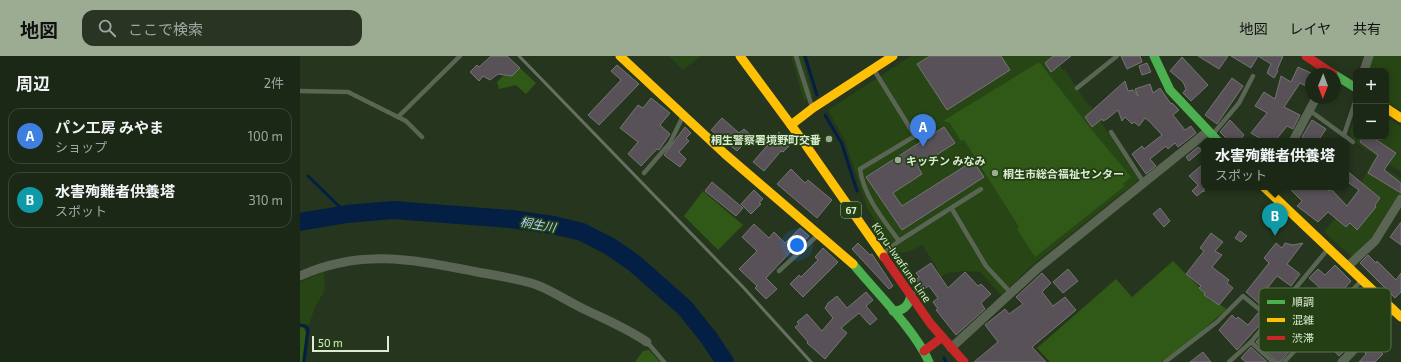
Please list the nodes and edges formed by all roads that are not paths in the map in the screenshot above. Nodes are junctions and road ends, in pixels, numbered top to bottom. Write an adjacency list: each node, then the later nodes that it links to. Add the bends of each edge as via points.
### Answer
1 (460, 56): 24 (lane)
2 (620, 56): 23 (street)
3 (740, 56): 26 (street, Kiryu-Iwafune Line / 67)
4 (796, 56): 20 (lane)
5 (893, 56): 12 (street)
6 (1117, 56): 16 (lane)
7 (1306, 56): 10 (street)
8 (1369, 56): 11 (street)
9 (1157, 57): 30 (street, via 1170,90)
10 (1323, 68)
11 (1365, 68)
12 (873, 69): 20 (street); 43 (lane, via 915,136 860,169 870,200)
13 (1253, 76): 30 (lane, via 1239,103)
14 (1341, 79): 15 (street)
15 (1353, 86)
16 (1077, 88)
17 (300, 90): 24 (lane, via 348,92)
18 (1312, 104): 21 (street)
19 (1354, 104): 28 (lane)
20 (813, 108): 26 (street)
21 (1309, 110): 28 (lane); 31 (street)
22 (1389, 110): 25 (street)
23 (683, 116): 36 (lane, via 670,143); 42 (street)
24 (398, 117): 29 (lane)
25 (1401, 118)
26 (791, 125): 45 (street, Kiryu-Iwafune Line / 67)
27 (1111, 132): 37 (lane)
28 (1344, 135): 32 (lane)
29 (422, 136)
30 (1213, 136)
31 (1295, 138)
32 (1348, 138)
33 (1349, 139): 34 (lane)
34 (1353, 142)
35 (1201, 144): 37 (street)
36 (644, 173)
37 (1144, 183): 53 (street)
38 (981, 189): 41 (lane)
39 (1267, 190): 44 (street)
40 (1401, 199): 46 (street, via 1375,241)
41 (952, 209): 43 (lane); 53 (lane, via 986,266)
42 (819, 234): 47 (lane); 57 (street, via 857,267)
43 (899, 242): 45 (lane)
44 (1329, 248): 46 (street); 50 (lane)
45 (882, 254): 54 (street, Kiryu-Iwafune Line / 67)
46 (1348, 266): 49 (street)
47 (779, 271)
48 (300, 276): 61 (street, via 347,261 396,259 518,280 554,293)
49 (1363, 279): 51 (lane); 52 (street)
50 (1296, 288)
51 (1354, 288)
52 (1372, 288)
53 (1011, 293): 63 (street)
54 (911, 295): 57 (street, via 906,307); 60 (street, Kiryu-Iwafune Line / 67)
55 (1259, 309): 72 (lane, via 1243,296 1217,322)
56 (1393, 309): 58 (street)
57 (892, 311): 65 (street)
58 (1401, 317)
59 (1259, 333): 62 (lane)
60 (941, 338): 63 (street, Kiryu-Iwafune Line / 67); 65 (street)
61 (647, 342): 69 (lane)
62 (1251, 342): 64 (lane); 73 (lane)
63 (951, 348): 71 (street, Kiryu-Iwafune Line / 67)
64 (1259, 349)
65 (924, 351): 70 (street)
66 (1262, 352): 74 (lane)
67 (1294, 352): 75 (lane)
68 (1352, 352): 76 (street)
69 (664, 362)
70 (929, 362)
71 (964, 362)
72 (1165, 362)
73 (1229, 362)
74 (1273, 362)
75 (1284, 362)
76 (1342, 362)

